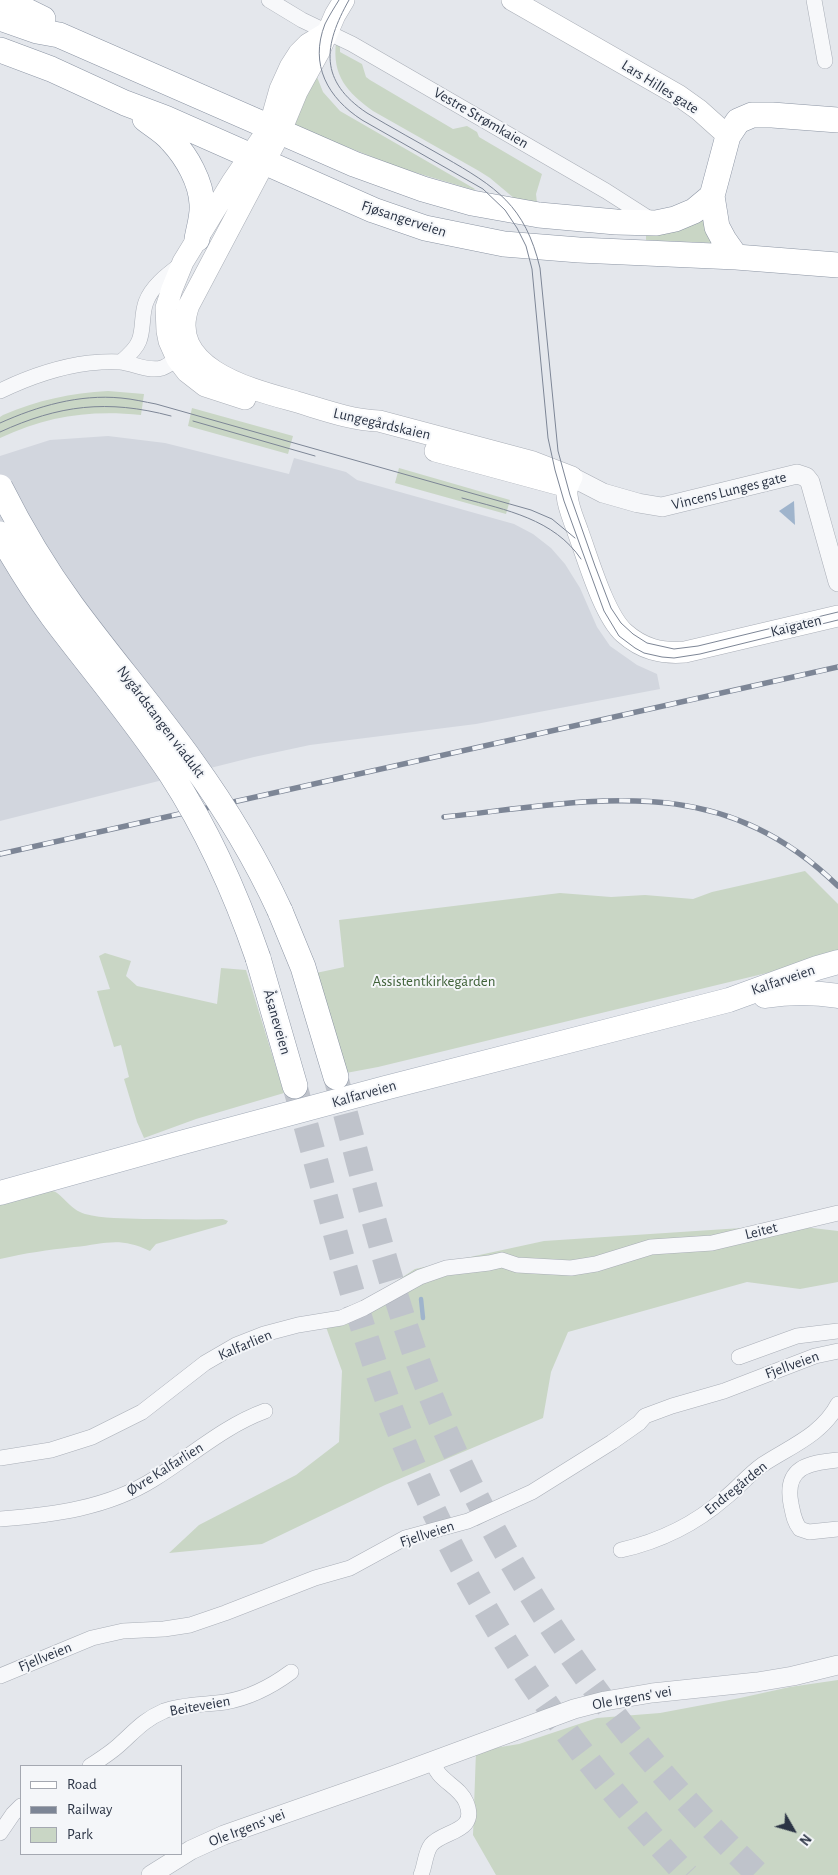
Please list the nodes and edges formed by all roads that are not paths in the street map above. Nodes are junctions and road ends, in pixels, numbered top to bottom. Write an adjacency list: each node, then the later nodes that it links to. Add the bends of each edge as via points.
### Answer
1 (5, 0): 9 (highway, via 43,19)
2 (269, 0): 7 (street, Vestre Strømkaien)
3 (344, 0): 8 (main road)
4 (512, 0): 16 (main road, Lars Hilles gate, via 678,95)
5 (814, 0): 12 (street)
6 (0, 18): 9 (highway)
7 (302, 20): 8 (street, Vestre Strømkaien); 11 (street)
8 (328, 32): 11 (main road); 15 (main road); 21 (street, Vestre Strømkaien)
9 (59, 35): 15 (highway)
10 (0, 50): 13 (highway, Fjøsangerveien, via 31,60)
11 (299, 53): 15 (main road, via 280,89)
12 (825, 60)
13 (125, 103): 17 (highway, Fjøsangerveien); 22 (highway, via 173,141 189,164 202,202)
14 (838, 120): 16 (highway, via 752,115 738,121)
15 (275, 130): 17 (main road, Lungegårdskaien); 21 (highway, via 382,174 472,203 564,218)
16 (728, 136): 19 (highway)
17 (257, 160): 18 (highway, Fjøsangerveien); 20 (main road, Lungegårdskaien); 22 (main road, Lungegårdskaien)
18 (296, 177): 20 (main road, via 268,184); 23 (highway, Fjøsangerveien, via 399,220 478,240 535,247)
19 (712, 196): 21 (highway, via 694,211); 23 (highway, via 717,227)
20 (237, 217): 26 (main road, Lungegårdskaien, via 186,313)
21 (656, 223)
22 (197, 239): 24 (main road, Lungegårdskaien)
23 (736, 257): 25 (highway, Fjøsangerveien)
24 (183, 262): 26 (main road, Lungegårdskaien, via 169,299 166,318 169,341); 27 (street, Lungegårdskaien, via 150,294 143,312 140,339)
25 (838, 265)
26 (184, 353): 27 (street, via 161,368); 29 (main road, Lungegårdskaien, via 202,360 222,376 260,392 358,420 379,421 533,462)
27 (121, 362): 28 (street, via 87,363 45,372)
28 (0, 391)
29 (570, 482): 32 (street, Vincens Lunges gate, via 662,507 797,474 806,477); 33 (main road, Kaigaten, via 568,502 608,610 617,626 646,648 685,652)
30 (0, 487): 38 (highway, Nygårdstangen viadukt, bridge, via 28,539 72,606 231,818 272,894 303,968)
31 (0, 534): 34 (highway, Nygårdstangen viadukt, bridge, via 52,616 138,726 176,783 219,860)
32 (838, 582)
33 (838, 616)
34 (258, 958): 39 (highway, Åsaneveien)
35 (838, 962): 37 (main road, Kalfarveien)
36 (838, 996): 37 (main road, Kalfarveien, via 789,993)
37 (729, 1000): 40 (main road, Kalfarveien, via 385,1088)
38 (336, 1077)
39 (295, 1086)
40 (0, 1193)
41 (838, 1213): 42 (street, Leitet, via 712,1243 651,1248 571,1268 517,1265)
42 (502, 1260): 48 (street, Kalfarlien, via 446,1268 420,1277 341,1318 250,1340 205,1363 142,1412 92,1437 51,1450)
43 (838, 1331): 45 (street, Fjellveien, via 797,1336)
44 (838, 1351): 55 (street, Fjellveien, via 814,1356 724,1391 645,1416 612,1442 532,1492 468,1521 405,1538 350,1568 190,1625 123,1631 92,1638)
45 (739, 1357)
46 (838, 1404): 52 (street, Endregården, via 827,1421 813,1433 762,1466 690,1525 647,1544)
47 (265, 1411): 50 (street, Øvre Kalfarlien, via 118,1497 66,1511)
48 (0, 1458)
49 (838, 1460): 51 (street, Endregården, via 804,1466 794,1474 790,1490 794,1517 800,1529 809,1532)
50 (0, 1518)
51 (838, 1529)
52 (621, 1550)
53 (838, 1665): 56 (street, Ole Irgens' vei, via 757,1682 605,1701)
54 (291, 1672): 57 (street, Beiteveien, via 248,1696 160,1713 137,1727 116,1748)
55 (0, 1676)
56 (433, 1760): 60 (street, Ole Irgens' vei, via 224,1835 190,1850); 61 (street, via 434,1768 466,1802 468,1812 462,1827 439,1838 430,1847)
57 (91, 1765)
58 (20, 1807): 59 (street)
59 (0, 1833)
60 (152, 1875)
61 (422, 1875)

